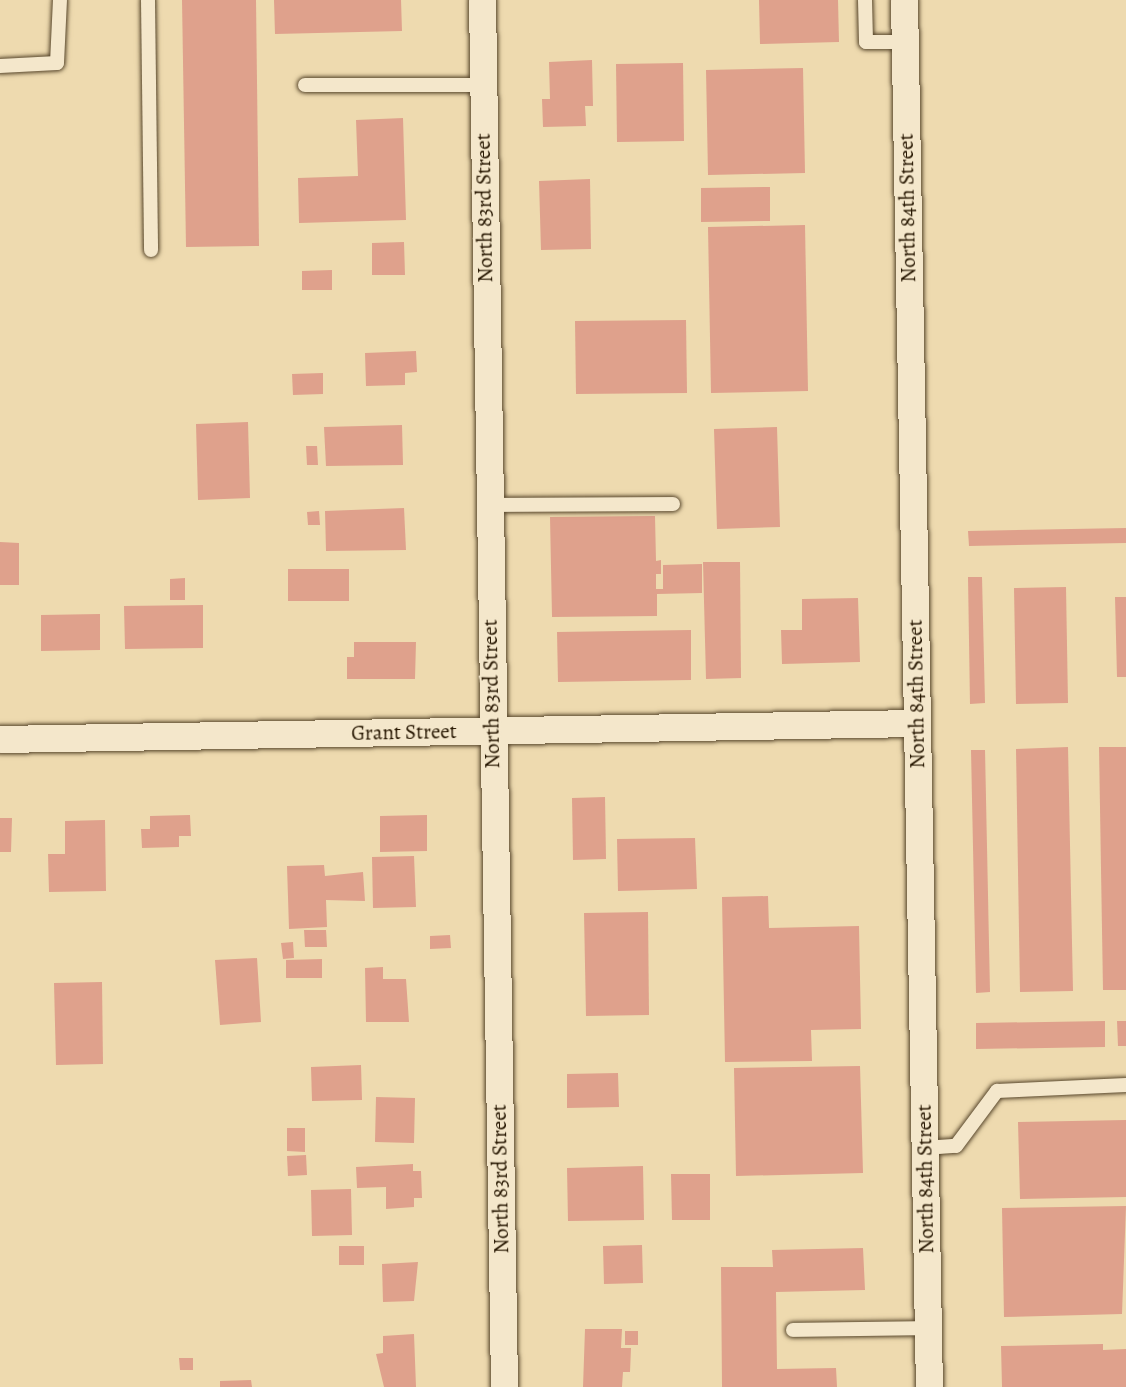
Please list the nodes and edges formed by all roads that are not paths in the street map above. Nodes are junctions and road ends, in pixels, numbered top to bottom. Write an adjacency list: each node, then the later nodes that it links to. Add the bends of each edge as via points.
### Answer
1 (60, 0): 7 (lane, via 57,63)
2 (148, 0): 10 (lane)
3 (482, 0): 9 (street, North 83rd Street)
4 (865, 0): 6 (lane, via 866,42)
5 (904, 0): 6 (street, North 84th Street)
6 (905, 42): 13 (street, North 84th Street)
7 (0, 66)
8 (305, 85): 9 (lane)
9 (482, 85): 12 (street, North 83rd Street)
10 (151, 250)
11 (673, 504): 12 (lane)
12 (488, 505): 14 (street, North 83rd Street)
13 (916, 723): 14 (street, Grant Street); 17 (street, North 84th Street)
14 (491, 730): 15 (street, Grant Street); 20 (street, North 83rd Street)
15 (0, 739)
16 (1126, 1085): 17 (lane, via 997,1091 956,1146)
17 (924, 1148): 18 (street, North 84th Street)
18 (928, 1328): 19 (lane); 21 (street, North 84th Street)
19 (793, 1330)
20 (504, 1387)
21 (929, 1387)

